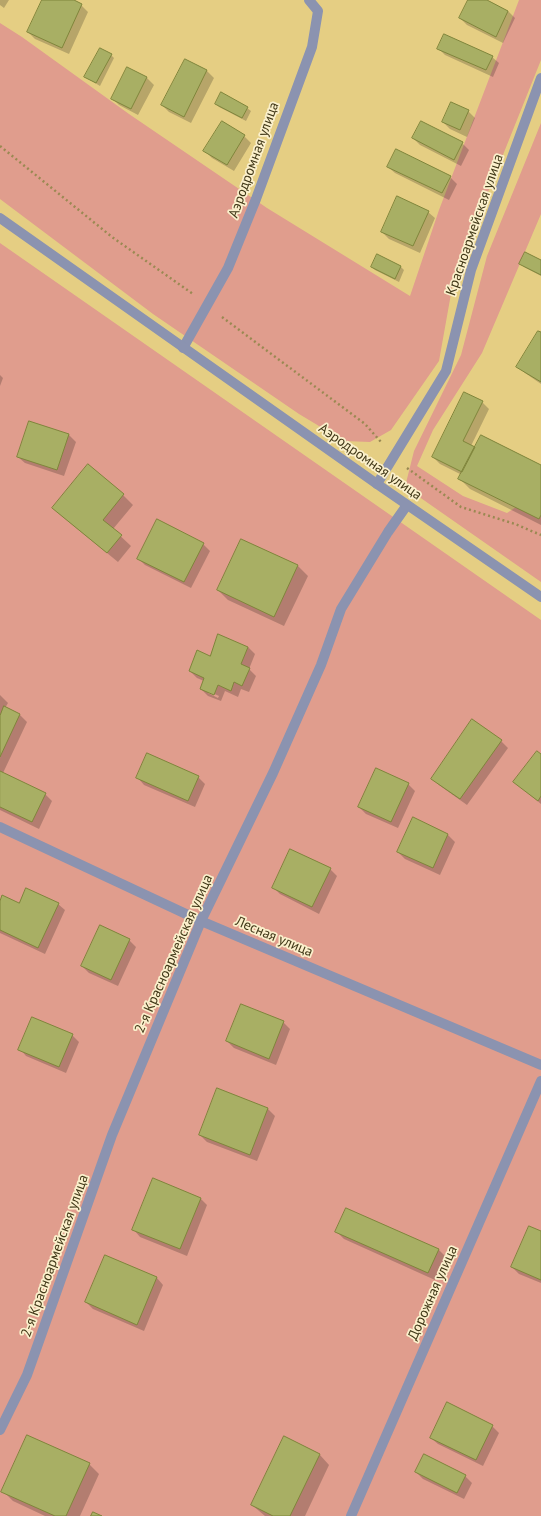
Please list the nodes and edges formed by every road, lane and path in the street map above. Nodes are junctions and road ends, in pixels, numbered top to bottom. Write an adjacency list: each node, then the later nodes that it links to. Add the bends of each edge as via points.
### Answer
1 (309, 0): 5 (street, Аэродромная улица, via 318,11 312,47 256,199 228,268)
2 (541, 78): 7 (street, Красноармейская улица, via 471,270 446,371)
3 (0, 146): 5 (path, via 112,237)
4 (0, 218): 6 (street, Аэродромная улица)
5 (208, 304): 6 (street, Аэродромная улица); 7 (path, via 223,318 365,424)
6 (183, 348): 8 (street, Аэродромная улица)
7 (394, 458): 8 (street, Красноармейская улица); 10 (path, via 461,507)
8 (377, 484): 9 (street, Аэродромная улица)
9 (408, 505): 11 (street, Аэродромная улица); 13 (street, 2-я Красноармейская улица, via 388,532 341,609 321,665 273,773)
10 (541, 535)
11 (541, 597)
12 (0, 827): 13 (street, Лесная улица)
13 (202, 921): 14 (street, Лесная улица); 16 (street, 2-я Красноармейская улица, via 112,1135 27,1375)
14 (541, 1065)
15 (541, 1081): 17 (street, Дорожная улица)
16 (0, 1430)
17 (351, 1516)

